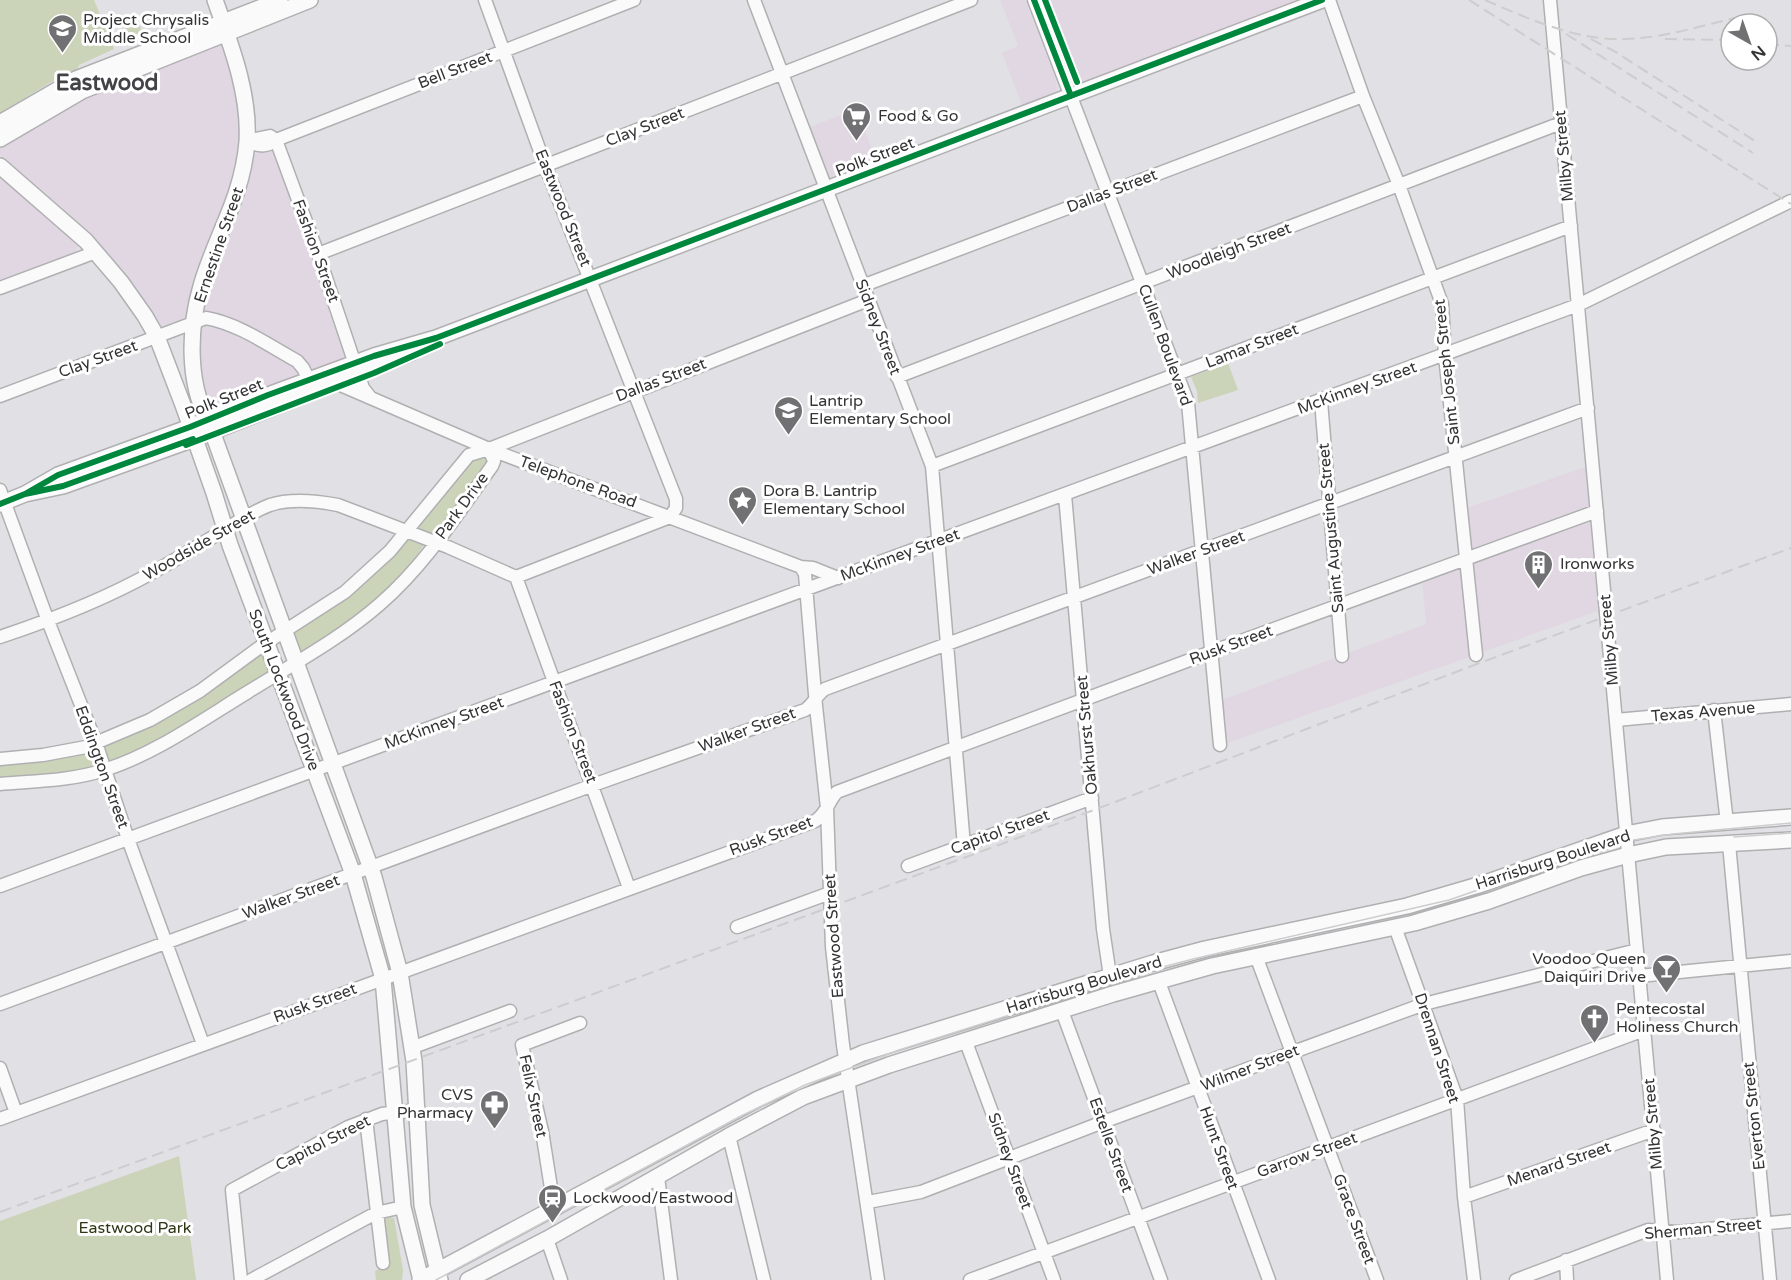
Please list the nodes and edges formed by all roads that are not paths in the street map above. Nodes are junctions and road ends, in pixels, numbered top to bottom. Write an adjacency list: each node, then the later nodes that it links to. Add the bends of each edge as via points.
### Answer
1 (215, 0): 12 (main road, Ernestine Street)
2 (280, 0): 12 (main road)
3 (310, 0): 12 (main road)
4 (485, 0): 13 (street, Eastwood Street)
5 (634, 0): 13 (street, Bell Street)
6 (754, 0): 14 (street, Sidney Street)
7 (971, 0): 14 (street, Clay Street)
8 (1034, 0): 16 (street, Cullen Boulevard)
9 (1322, 0): 16 (main road, Polk Street)
10 (1329, 0): 17 (street, Saint Joseph Street)
11 (1550, 0): 19 (street, Milby Street)
12 (225, 28): 15 (main road); 22 (main road, Ernestine Street, via 242,86)
13 (504, 51): 21 (street, Bell Street); 23 (street, Eastwood Street)
14 (781, 73): 23 (street, Clay Street); 26 (street, Sidney Street)
15 (101, 76): 18 (main road, via 76,79); 20 (main road)
16 (1071, 96): 26 (main road, Polk Street); 27 (street, Cullen Boulevard)
17 (1363, 96): 25 (street, Saint Joseph Street); 27 (street, Dallas Street)
18 (0, 123)
19 (1561, 123): 25 (street, Woodleigh Street); 29 (street, Milby Street)
20 (0, 139)
21 (276, 140): 22 (street, Bell Street, via 270,136); 31 (street, Fashion Street)
22 (247, 141): 39 (main road, Ernestine Street, via 242,179 201,286)
23 (546, 165): 31 (street, Clay Street); 33 (street, Eastwood Street)
24 (0, 166): 30 (main road, South Lockwood Drive)
25 (1399, 186): 32 (street, Saint Joseph Street); 34 (street, Woodleigh Street)
26 (825, 190): 33 (main road, Polk Street); 35 (street, Sidney Street)
27 (1108, 192): 34 (street, Cullen Boulevard); 35 (street, Dallas Street)
28 (1791, 201): 38 (street, McKinney Street)
29 (1571, 226): 32 (street, Lamar Street); 38 (street, Milby Street)
30 (96, 252): 36 (street); 40 (main road, South Lockwood Drive)
31 (318, 254): 42 (street, Fashion Street)
32 (1433, 278): 41 (street, Saint Joseph Street, via 1442,304); 43 (street, Lamar Street)
33 (592, 280): 42 (main road, Polk Street, via 436,338 399,358); 47 (street, Eastwood Street)
34 (1143, 284): 43 (street, Cullen Boulevard); 44 (street, Woodleigh Street)
35 (862, 286): 37 (street, Sidney Street)
36 (0, 288)
37 (868, 300): 44 (street, Sidney Street); 47 (street, Dallas Street)
38 (1578, 305): 41 (street, McKinney Street); 51 (street, Milby Street)
39 (195, 322): 40 (street, Clay Street); 46 (street, via 206,318 233,326 297,361); 52 (main road, Ernestine Street, via 193,372)
40 (157, 337): 48 (street, Clay Street); 53 (main road, South Lockwood Drive)
41 (1445, 355): 50 (street, McKinney Street); 56 (street, Saint Joseph Street)
42 (357, 368): 45 (main road, Polk Street); 46 (main road, Polk Street); 49 (street)
43 (1177, 374): 54 (street, Cullen Boulevard, via 1188,403); 57 (street, Lamar Street)
44 (897, 377): 57 (street, Sidney Street)
45 (336, 383): 46 (main road, Polk Street); 49 (street, Telephone Road)
46 (312, 385): 52 (main road, Polk Street)
47 (634, 391): 55 (street, Dallas Street); 62 (street, Eastwood Street, via 676,499)
48 (0, 396)
49 (371, 398): 55 (street, Telephone Road)
50 (1321, 400): 54 (street, McKinney Street); 60 (street, Saint Augustine Street)
51 (1588, 408): 56 (street, Walker Street); 61 (street, Milby Street)
52 (210, 426): 53 (main road, Polk Street); 63 (main road, South Lockwood Drive)
53 (192, 433): 59 (main road, Polk Street, via 58,475 25,494); 64 (main road, South Lockwood Drive)
54 (1192, 447): 58 (street, McKinney Street); 68 (street, Cullen Boulevard)
55 (489, 449): 62 (street, Telephone Road); 65 (street, Park Drive, via 469,455); 66 (street, Park Drive, via 492,466)
56 (1455, 456): 60 (street, Walker Street); 69 (street, Saint Joseph Street)
57 (932, 466): 67 (street, Sidney Street)
58 (1065, 495): 67 (street, McKinney Street); 74 (street, Oakhurst Street)
59 (1, 498): 76 (street, Eddington Street)
60 (1329, 503): 68 (street, Walker Street); 75 (street, Saint Augustine Street)
61 (1597, 511): 69 (street, Rusk Street); 91 (street, Milby Street)
62 (670, 517): 70 (street, Telephone Road); 71 (street)
63 (243, 519): 64 (street, Woodside Street); 65 (street, Woodside Street, via 272,504 319,501); 77 (main road, South Lockwood Drive)
64 (226, 529): 76 (street, Woodside Street, via 157,571); 79 (main road, South Lockwood Drive)
65 (408, 531): 66 (street, Woodside Street); 77 (street, Park Drive, via 345,592)
66 (436, 542): 71 (street, Woodside Street); 84 (street, Park Drive, via 380,604)
67 (937, 542): 72 (street, McKinney Street); 80 (street, Sidney Street)
68 (1201, 550): 74 (street, Walker Street); 81 (street, Cullen Boulevard)
69 (1466, 558): 75 (street, Rusk Street); 82 (street, Saint Joseph Street)
70 (801, 567): 72 (street, Telephone Road); 73 (street)
71 (516, 577): 86 (street, Fashion Street)
72 (838, 578): 73 (street, McKinney Street)
73 (806, 591): 86 (street, McKinney Street); 87 (street, Eastwood Street)
74 (1073, 598): 80 (street, Walker Street); 88 (street, Oakhurst Street)
75 (1338, 605): 81 (street, Rusk Street); 83 (street, Saint Augustine Street)
76 (48, 621): 78 (street, Woodside Street); 92 (street, Eddington Street)
77 (284, 632): 79 (street, Park Drive); 84 (main road, South Lockwood Drive)
78 (0, 637)
79 (266, 643): 85 (main road, South Lockwood Drive); 92 (street, Park Drive, via 183,701)
80 (946, 645): 87 (street, Walker Street, via 825,689); 94 (street, Sidney Street)
81 (1210, 652): 88 (street, Rusk Street); 93 (street, Cullen Boulevard)
82 (1476, 655)
83 (1342, 656)
84 (296, 662): 85 (street, Park Drive); 96 (main road, South Lockwood Drive)
85 (278, 673): 97 (street, Park Drive, via 152,750); 98 (main road, South Lockwood Drive)
86 (554, 683): 96 (street, McKinney Street); 100 (street, Fashion Street)
87 (816, 699): 100 (street, Walker Street, via 805,710); 102 (street, Eastwood Street)
88 (1084, 701): 94 (street, Rusk Street); 101 (street, Oakhurst Street)
89 (1791, 704): 90 (street, Texas Avenue)
90 (1714, 710): 91 (street, Texas Avenue); 104 (street)
91 (1616, 720): 105 (street, Milby Street)
92 (96, 743): 95 (street, Park Drive, via 44,755); 97 (street, Eddington Street)
93 (1220, 745)
94 (955, 748): 102 (street, Rusk Street, via 837,792); 109 (street, Sidney Street)
95 (0, 759)
96 (332, 765): 98 (street, McKinney Street); 112 (main road, South Lockwood Drive)
97 (104, 770): 99 (street, Park Drive, via 75,777); 106 (street, Eddington Street)
98 (315, 771): 106 (street, McKinney Street); 113 (main road, South Lockwood Drive)
99 (0, 784)
100 (593, 785): 112 (street, Walker Street); 115 (street, Fashion Street)
101 (1092, 798): 109 (street, Capitol Street); 125 (street, Oakhurst Street)
102 (827, 808): 115 (street, Rusk Street, via 815,821); 116 (street, Eastwood Street)
103 (1791, 817): 104 (main road, Harrisburg Boulevard)
104 (1727, 823): 105 (main road, Harrisburg Boulevard, via 1662,827)
105 (1626, 834): 110 (street, Milby Street); 125 (main road, Harrisburg Boulevard, via 1407,906 1205,949)
106 (128, 839): 114 (street, McKinney Street); 119 (street, Eddington Street)
107 (1791, 840): 108 (main road, Harrisburg Boulevard)
108 (1728, 844): 110 (main road, Harrisburg Boulevard); 123 (street, Everton Street)
109 (964, 846): 111 (street, Capitol Street)
110 (1628, 855): 118 (main road, Harrisburg Boulevard); 120 (street, Milby Street)
111 (908, 866)
112 (371, 868): 113 (street, Walker Street); 124 (main road, South Lockwood Drive)
113 (354, 874): 119 (street, Walker Street); 127 (main road, South Lockwood Drive)
114 (0, 886)
115 (629, 888): 124 (street, Rusk Street)
116 (830, 893): 117 (street); 139 (street, Eastwood Street, via 832,947)
117 (737, 927)
118 (1395, 927): 121 (main road, Harrisburg Boulevard); 130 (street, Drennan Street)
119 (165, 942): 129 (street, Walker Street); 136 (street, Eddington Street)
120 (1637, 950): 126 (street, Milby Street); 130 (street, Wilmer Street)
121 (1256, 956): 128 (main road, Harrisburg Boulevard); 138 (street, Grace Street)
122 (1791, 961): 123 (street)
123 (1739, 966): 126 (street); 163 (street, Everton Street)
124 (400, 973): 127 (street, Rusk Street); 137 (main road, South Lockwood Drive)
125 (1110, 976): 139 (main road, Harrisburg Boulevard)
126 (1640, 976): 134 (street, Milby Street)
127 (382, 979): 136 (street, Rusk Street); 145 (main road, South Lockwood Drive)
128 (1159, 981): 132 (main road, Harrisburg Boulevard); 142 (street, Hunt Street)
129 (0, 1004)
130 (1424, 1004): 138 (street, Wilmer Street); 143 (street, Drennan Street)
131 (510, 1011): 137 (street)
132 (1062, 1011): 135 (main road, Harrisburg Boulevard); 149 (street, Estelle Street)
133 (580, 1023): 159 (street, Felix Street, via 522,1045)
134 (1644, 1030): 143 (street, Garrow Street); 150 (street, Milby Street)
135 (966, 1042): 141 (main road, Harrisburg Boulevard); 153 (street, Sidney Street)
136 (203, 1044): 146 (street, Rusk Street)
137 (411, 1048): 144 (main road, South Lockwood Drive)
138 (1292, 1052): 142 (street, Wilmer Street); 152 (street, Grace Street)
139 (846, 1060): 141 (street, Eastwood Street); 159 (main road, Harrisburg Boulevard, via 758,1099)
140 (0, 1068): 146 (street)
141 (849, 1079): 151 (main road, Harrisburg Boulevard, via 803,1097); 157 (street, Eastwood Street)
142 (1197, 1088): 149 (street, Wilmer Street); 155 (street, Hunt Street)
143 (1457, 1099): 152 (street, Garrow Street); 156 (street, Drennan Street)
144 (418, 1110): 145 (street, Capitol Street); 169 (main road, South Lockwood Drive, via 422,1205)
145 (396, 1112): 148 (street, Capitol Street); 158 (main road, South Lockwood Drive)
146 (16, 1113): 147 (street, Rusk Street)
147 (0, 1119)
148 (366, 1119): 160 (street); 170 (street, Capitol Street, via 232,1190)
149 (1103, 1122): 153 (street, Wilmer Street); 161 (street, Estelle Street)
150 (1654, 1130): 156 (street, Menard Street); 164 (street, Milby Street)
151 (729, 1136): 154 (main road, Harrisburg Boulevard); 176 (street)
152 (1328, 1148): 155 (street, Garrow Street); 182 (street, Grace Street)
153 (1009, 1158): 157 (street, Wilmer Street, via 921,1192); 166 (street, Sidney Street)
154 (658, 1177): 165 (main road, Harrisburg Boulevard); 175 (street)
155 (1232, 1183): 161 (street, Garrow Street); 181 (street, Hunt Street)
156 (1464, 1197): 183 (street, Drennan Street)
157 (867, 1202): 177 (street, Eastwood Street)
158 (403, 1207): 160 (street); 172 (main road, South Lockwood Drive)
159 (558, 1207): 169 (main road, Harrisburg Boulevard)
160 (376, 1213): 168 (street); 171 (street)
161 (1138, 1218): 166 (street, Garrow Street); 180 (street, Estelle Street)
162 (1791, 1221): 163 (street, Sherman Street)
163 (1766, 1223): 164 (street, Sherman Street); 187 (street, Everton Street)
164 (1663, 1231): 167 (street, Sherman Street, via 1648,1230); 186 (street, Milby Street)
165 (547, 1239): 173 (main road, Harrisburg Boulevard); 174 (street)
166 (1044, 1252): 178 (street, Garrow Street); 179 (street, Sidney Street)
167 (1566, 1260): 184 (street, Sherman Street); 185 (street)
168 (383, 1263)
169 (438, 1275): 172 (main road, Harrisburg Boulevard)
170 (241, 1280)
171 (252, 1280)
172 (420, 1280)
173 (468, 1280)
174 (561, 1280)
175 (671, 1280)
176 (764, 1280)
177 (878, 1280)
178 (970, 1280)
179 (1054, 1280)
180 (1161, 1280)
181 (1269, 1280)
182 (1377, 1280)
183 (1474, 1280)
184 (1516, 1280)
185 (1567, 1280)
186 (1667, 1280)
187 (1770, 1280)

